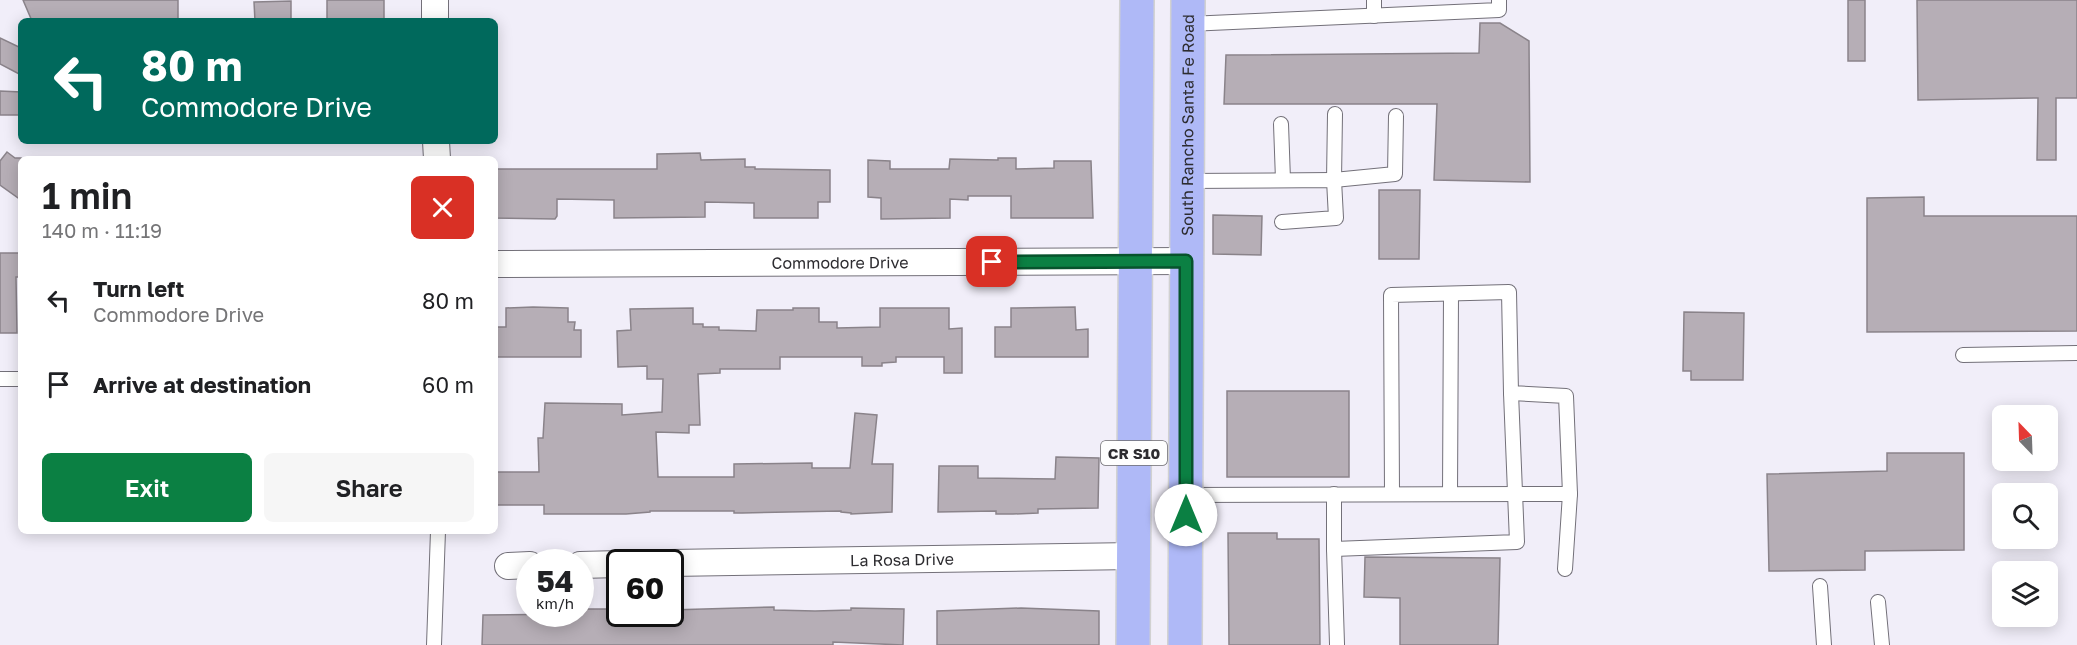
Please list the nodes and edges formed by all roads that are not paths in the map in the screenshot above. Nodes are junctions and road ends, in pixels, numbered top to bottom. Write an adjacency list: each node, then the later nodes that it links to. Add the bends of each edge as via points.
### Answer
1 (435, 0): 8 (street)
2 (1137, 0): 16 (main road, CR S10)
3 (1374, 0): 7 (lane)
4 (1499, 0): 5 (lane, via 1499,10)
5 (1432, 6): 7 (lane)
6 (1188, 12): 7 (lane); 14 (main road, South Rancho Santa Fe Road / CR S10)
7 (1374, 16)
8 (435, 18)
9 (1335, 114): 13 (lane)
10 (1396, 116): 13 (lane, via 1395,174)
11 (1281, 124): 12 (lane)
12 (1283, 180): 13 (lane); 14 (lane)
13 (1334, 180): 15 (lane, via 1336,218)
14 (1187, 181): 17 (main road, South Rancho Santa Fe Road / CR S10)
15 (1282, 222)
16 (1134, 261): 17 (street, Commodore Drive); 18 (street, Commodore Drive); 33 (main road, CR S10)
17 (1186, 261): 30 (main road, South Rancho Santa Fe Road / CR S10)
18 (498, 264)
19 (1451, 294): 24 (lane, via 1509,292); 26 (lane, via 1390,296); 27 (lane)
20 (2077, 352): 21 (lane)
21 (1963, 355)
22 (0, 379): 23 (lane)
23 (18, 379)
24 (1511, 393): 28 (lane); 29 (lane, via 1566,396)
25 (1335, 494): 26 (lane); 30 (lane); 32 (lane)
26 (1392, 494): 27 (lane)
27 (1450, 494): 28 (lane)
28 (1516, 494): 29 (lane); 32 (lane, via 1517,542)
29 (1570, 494): 35 (lane)
30 (1186, 495): 41 (main road, South Rancho Santa Fe Road / CR S10)
31 (438, 534): 39 (lane)
32 (1334, 549): 38 (lane)
33 (1134, 556): 34 (street, La Rosa Drive); 40 (main road, CR S10)
34 (684, 563)
35 (1565, 569)
36 (1820, 586): 42 (lane)
37 (1878, 602): 43 (lane)
38 (1337, 644)
39 (434, 645)
40 (1133, 645)
41 (1185, 645)
42 (1824, 645)
43 (1882, 645)

